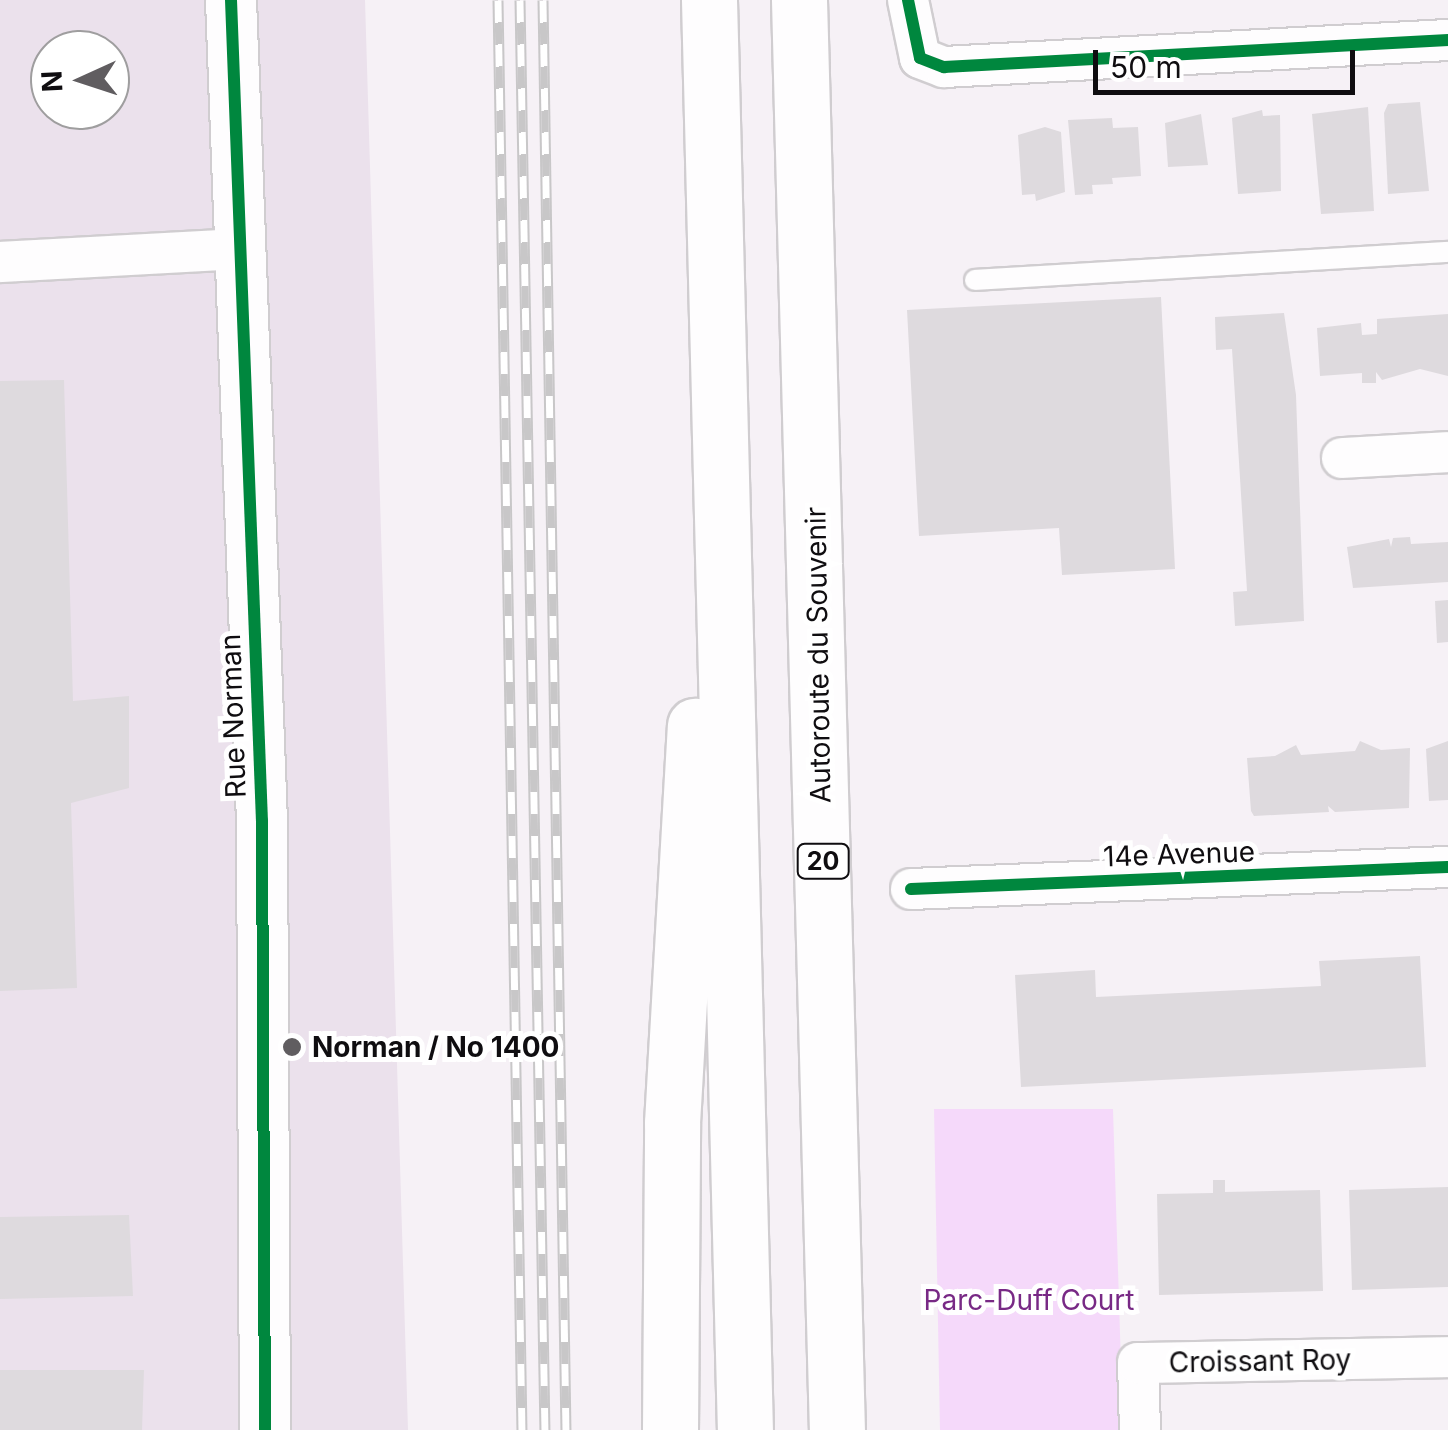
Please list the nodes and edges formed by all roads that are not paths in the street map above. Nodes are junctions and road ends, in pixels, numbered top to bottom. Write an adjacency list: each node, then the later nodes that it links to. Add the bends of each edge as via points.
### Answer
1 (231, 0): 6 (street, Rue Norman)
2 (709, 0): 10 (highway)
3 (799, 0): 19 (highway, Autoroute du Souvenir / 20)
4 (908, 0): 5 (street, via 920,58 944,67)
5 (1448, 40)
6 (243, 248): 8 (street); 16 (street, Rue Norman, via 262,856)
7 (1448, 252): 9 (lane)
8 (0, 262)
9 (975, 280)
10 (717, 328): 17 (highway, via 672,1123); 18 (highway)
11 (1448, 452): 12 (street)
12 (1342, 458)
13 (1448, 868): 14 (street, 14e Avenue)
14 (911, 889)
15 (1448, 1357): 20 (street, Croissant Roy, via 1138,1364)
16 (265, 1430)
17 (670, 1430)
18 (745, 1430)
19 (837, 1430)
20 (1140, 1430)

